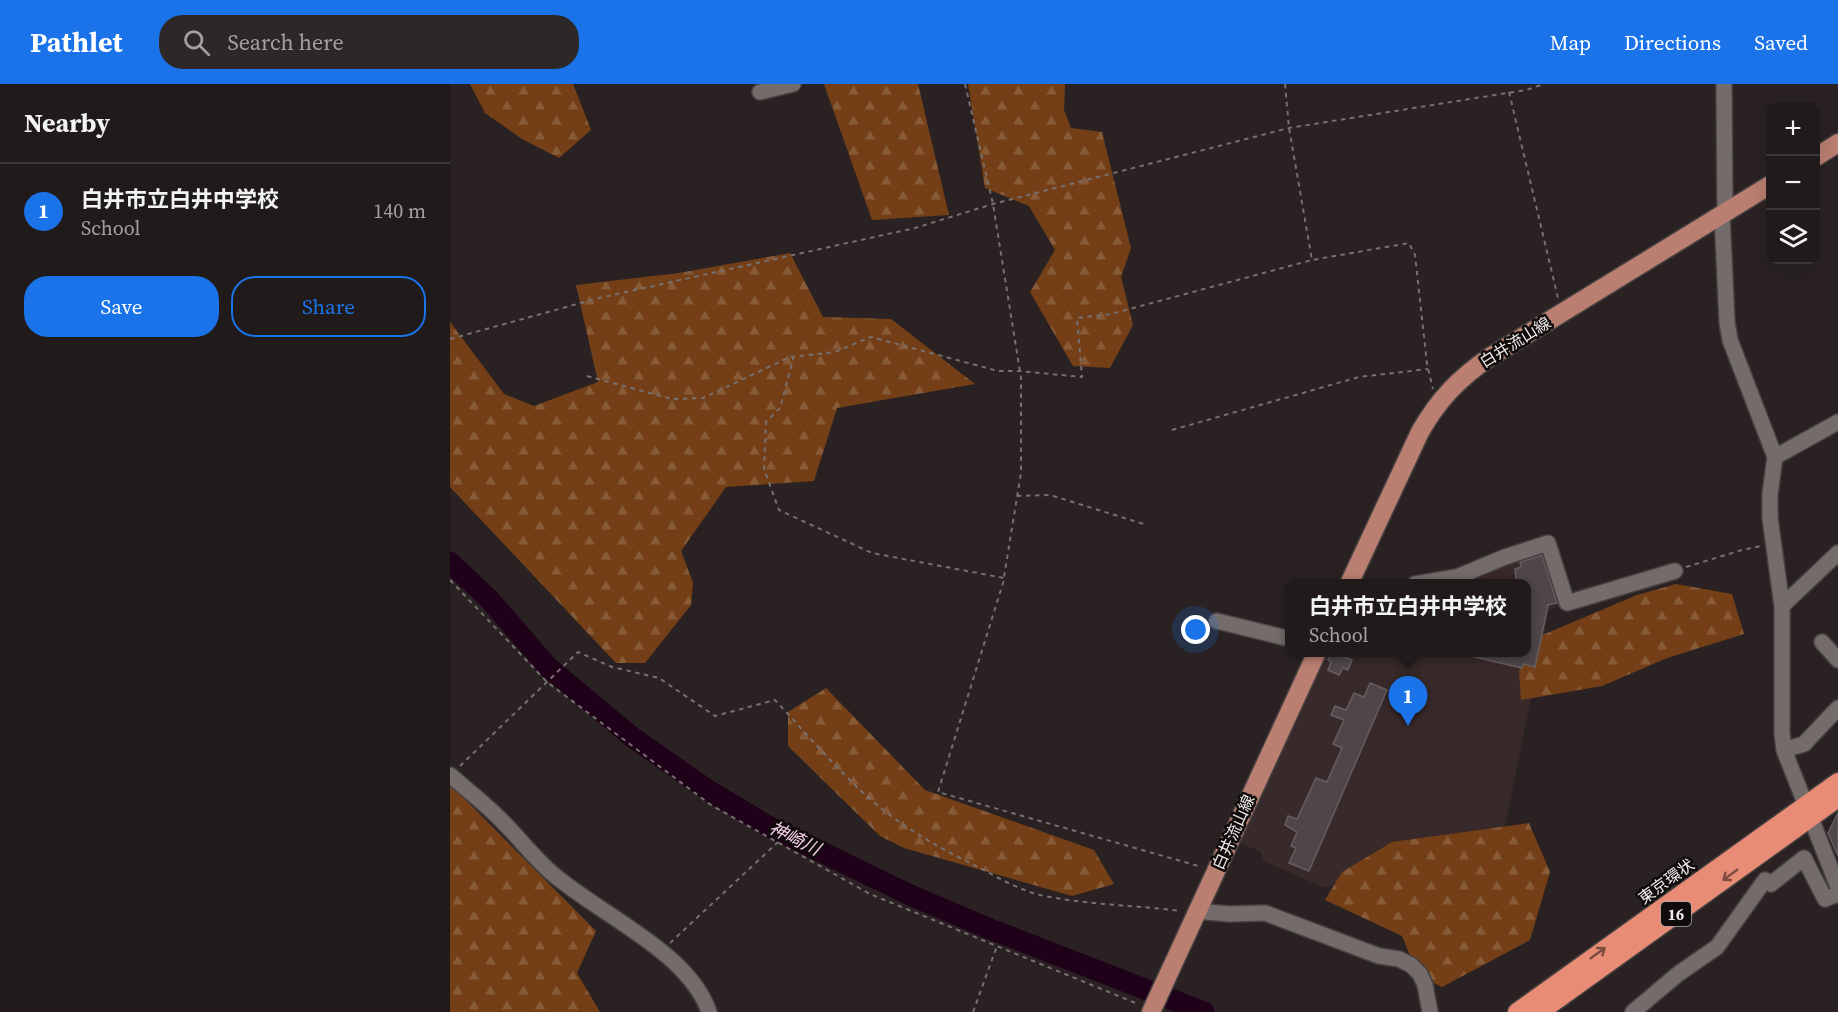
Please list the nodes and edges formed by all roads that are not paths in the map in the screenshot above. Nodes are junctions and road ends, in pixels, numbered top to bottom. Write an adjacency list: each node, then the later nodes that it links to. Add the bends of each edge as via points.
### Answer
1 (793, 84): 3 (street)
2 (1724, 84): 7 (street)
3 (760, 92)
4 (1838, 143): 5 (main road)
5 (1817, 156)
6 (1766, 187): 7 (main road, 白井流山線)
7 (1724, 213): 9 (street, via 1730,340); 12 (main road, 白井流山線, via 1458,380 1420,432)
8 (1838, 423): 9 (street)
9 (1775, 457): 14 (street, via 1770,518)
10 (1838, 554): 14 (street)
11 (1675, 571): 13 (street, via 1567,603 1548,543)
12 (1351, 579)
13 (1445, 579)
14 (1782, 606): 21 (street)
15 (1217, 621): 16 (street)
16 (1285, 638)
17 (1822, 642): 19 (street)
18 (1315, 657): 28 (main road, 白井流山線)
19 (1838, 660)
20 (1838, 708): 21 (street, via 1803,744)
21 (1784, 750): 25 (street)
22 (450, 775): 30 (street, via 551,872 683,971)
23 (1838, 782): 25 (highway, 東京環状 / 16)
24 (1838, 798): 25 (highway, 東京環状 / 16)
25 (1808, 811): 26 (street); 32 (highway, 東京環状 / 16, one-way to 25); 33 (highway, 東京環状 / 16, one-way to 33)
26 (1838, 886)
27 (1838, 894): 34 (street, via 1825,899 1804,858 1771,884 1765,880 1717,947)
28 (1196, 912): 29 (main road, 白井流山線); 31 (street, via 1265,913 1379,956 1399,959 1420,974)
29 (1151, 1011)
30 (710, 1012)
31 (1430, 1012)
32 (1517, 1012)
33 (1540, 1012)
34 (1633, 1012)

